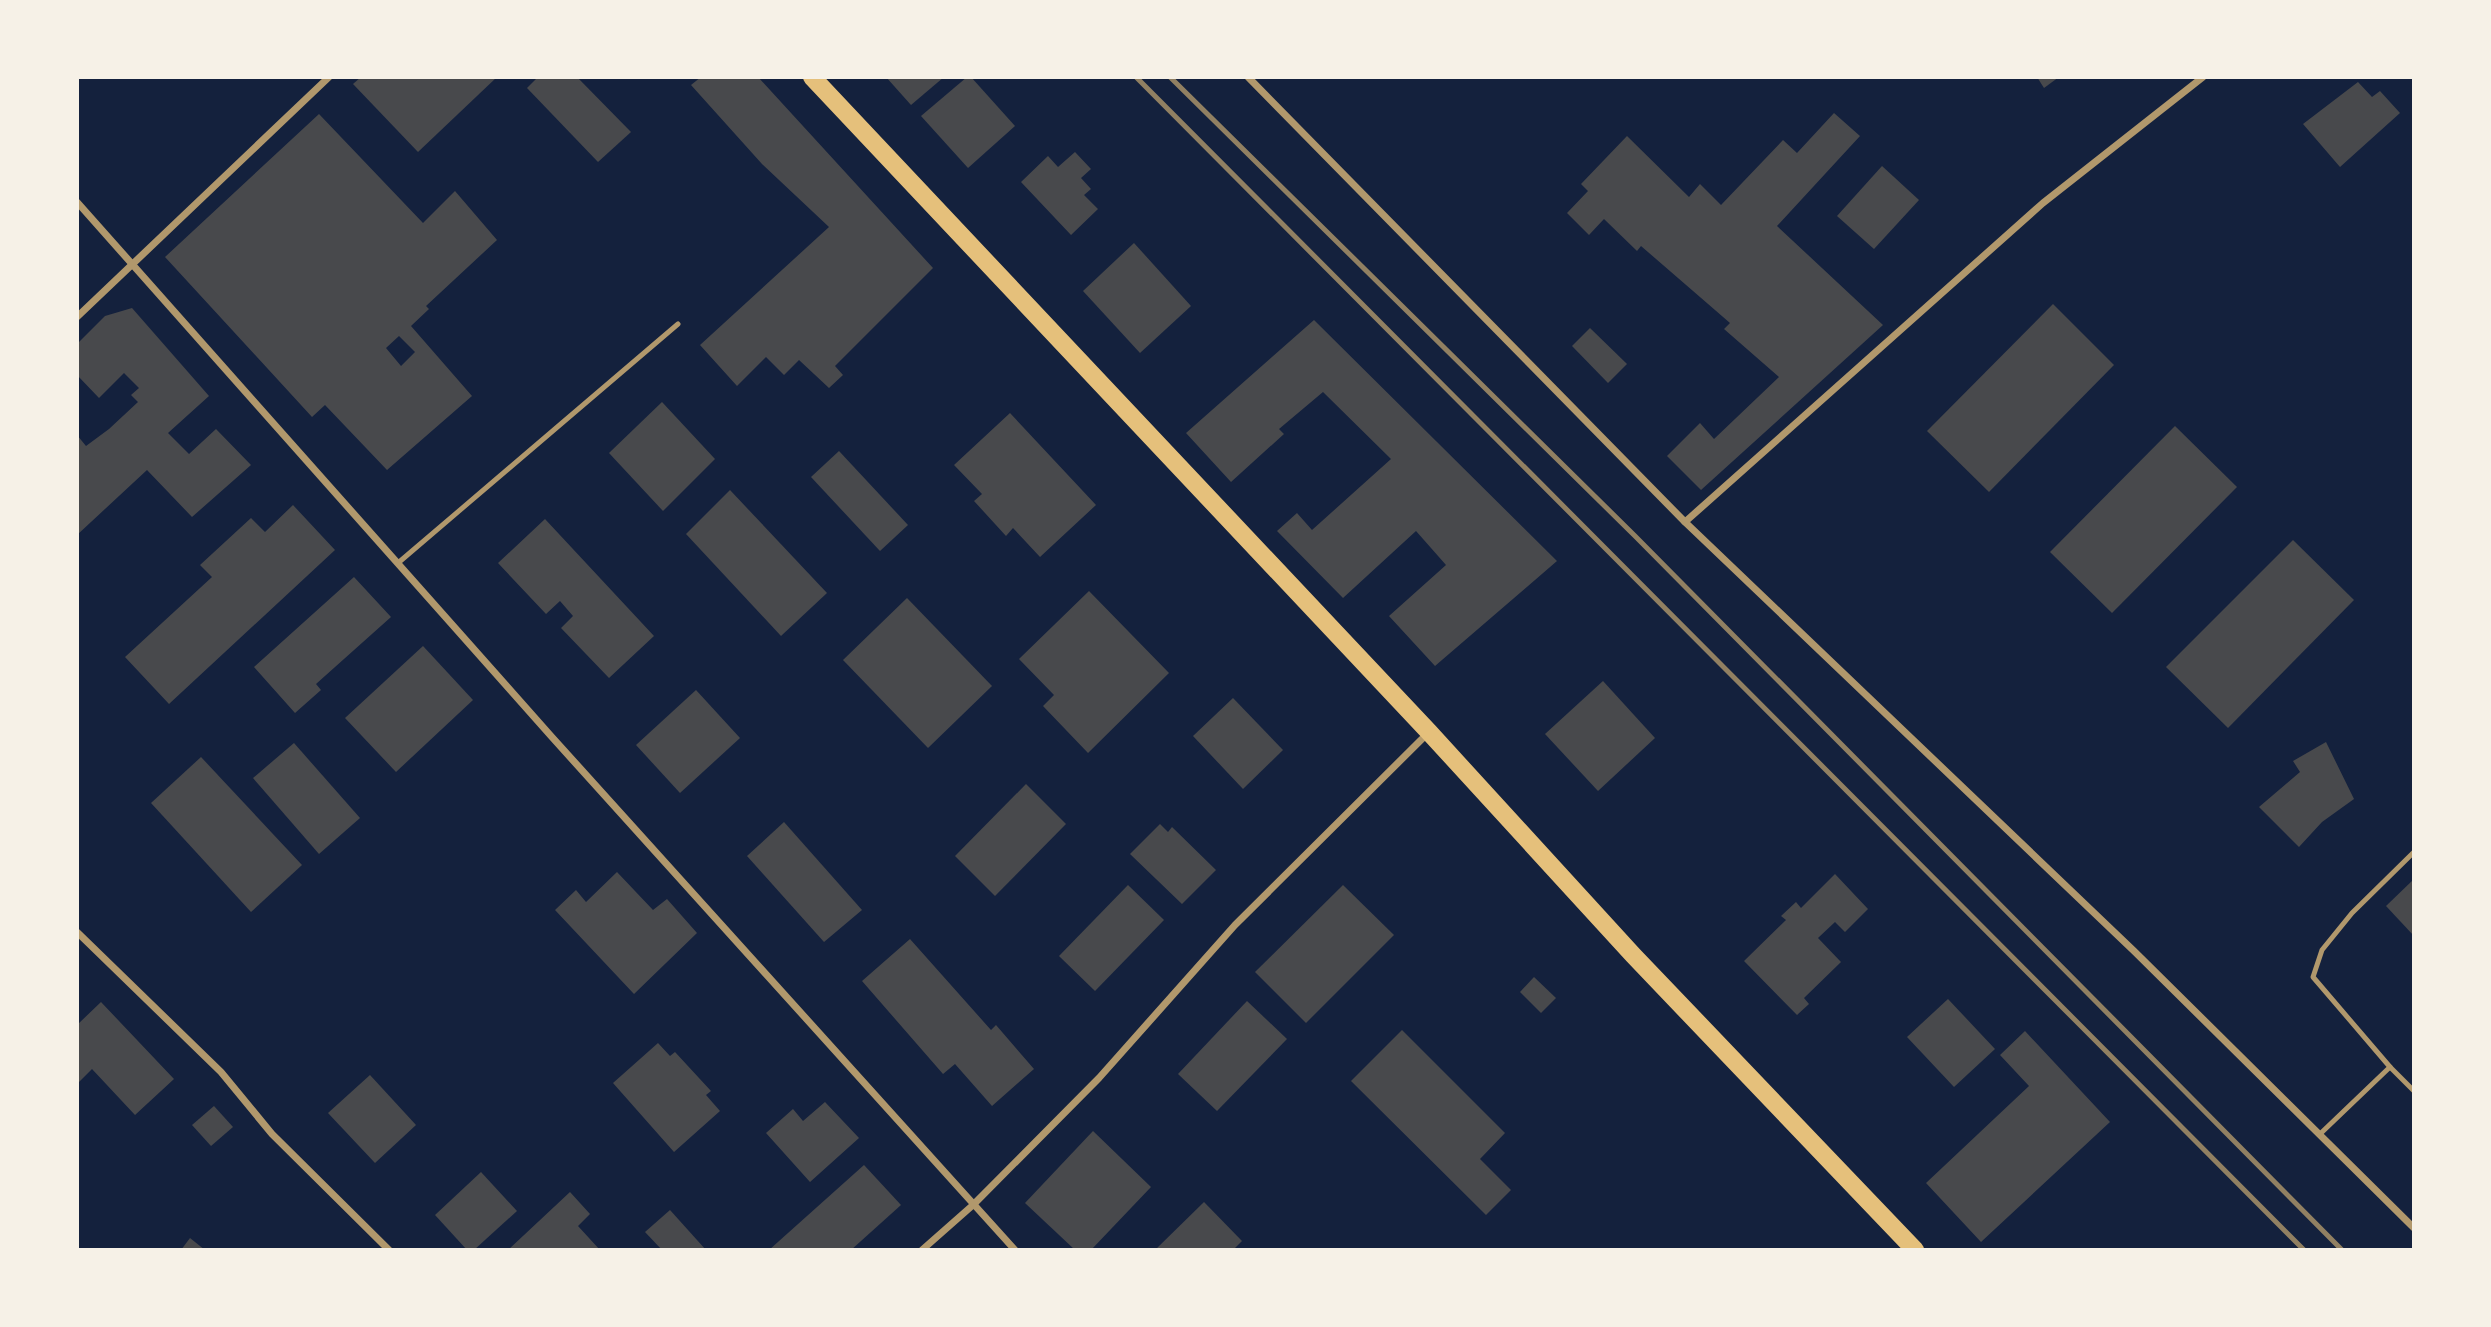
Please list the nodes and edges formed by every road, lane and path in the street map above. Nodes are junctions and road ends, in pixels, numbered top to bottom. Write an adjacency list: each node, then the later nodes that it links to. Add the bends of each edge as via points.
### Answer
1 (329, 77): 6 (street)
2 (812, 77): 11 (main road)
3 (1248, 77): 9 (street)
4 (2203, 77): 9 (street, via 2043,203)
5 (77, 202): 6 (street)
6 (133, 265): 7 (street); 10 (street)
7 (77, 317)
8 (678, 324): 10 (lane)
9 (1685, 522): 16 (street)
10 (398, 563): 17 (street)
11 (1429, 732): 17 (street, via 1235,925 1110,1067); 22 (main road, via 1633,955)
12 (2414, 852): 14 (lane, via 2322,950 2313,977)
13 (77, 933): 19 (street, via 221,1072 272,1133)
14 (2390, 1067): 15 (lane); 16 (lane)
15 (2414, 1091)
16 (2320, 1133): 18 (street)
17 (973, 1205): 20 (street); 21 (street)
18 (2414, 1228)
19 (389, 1250)
20 (922, 1250)
21 (1015, 1250)
22 (1916, 1250)

